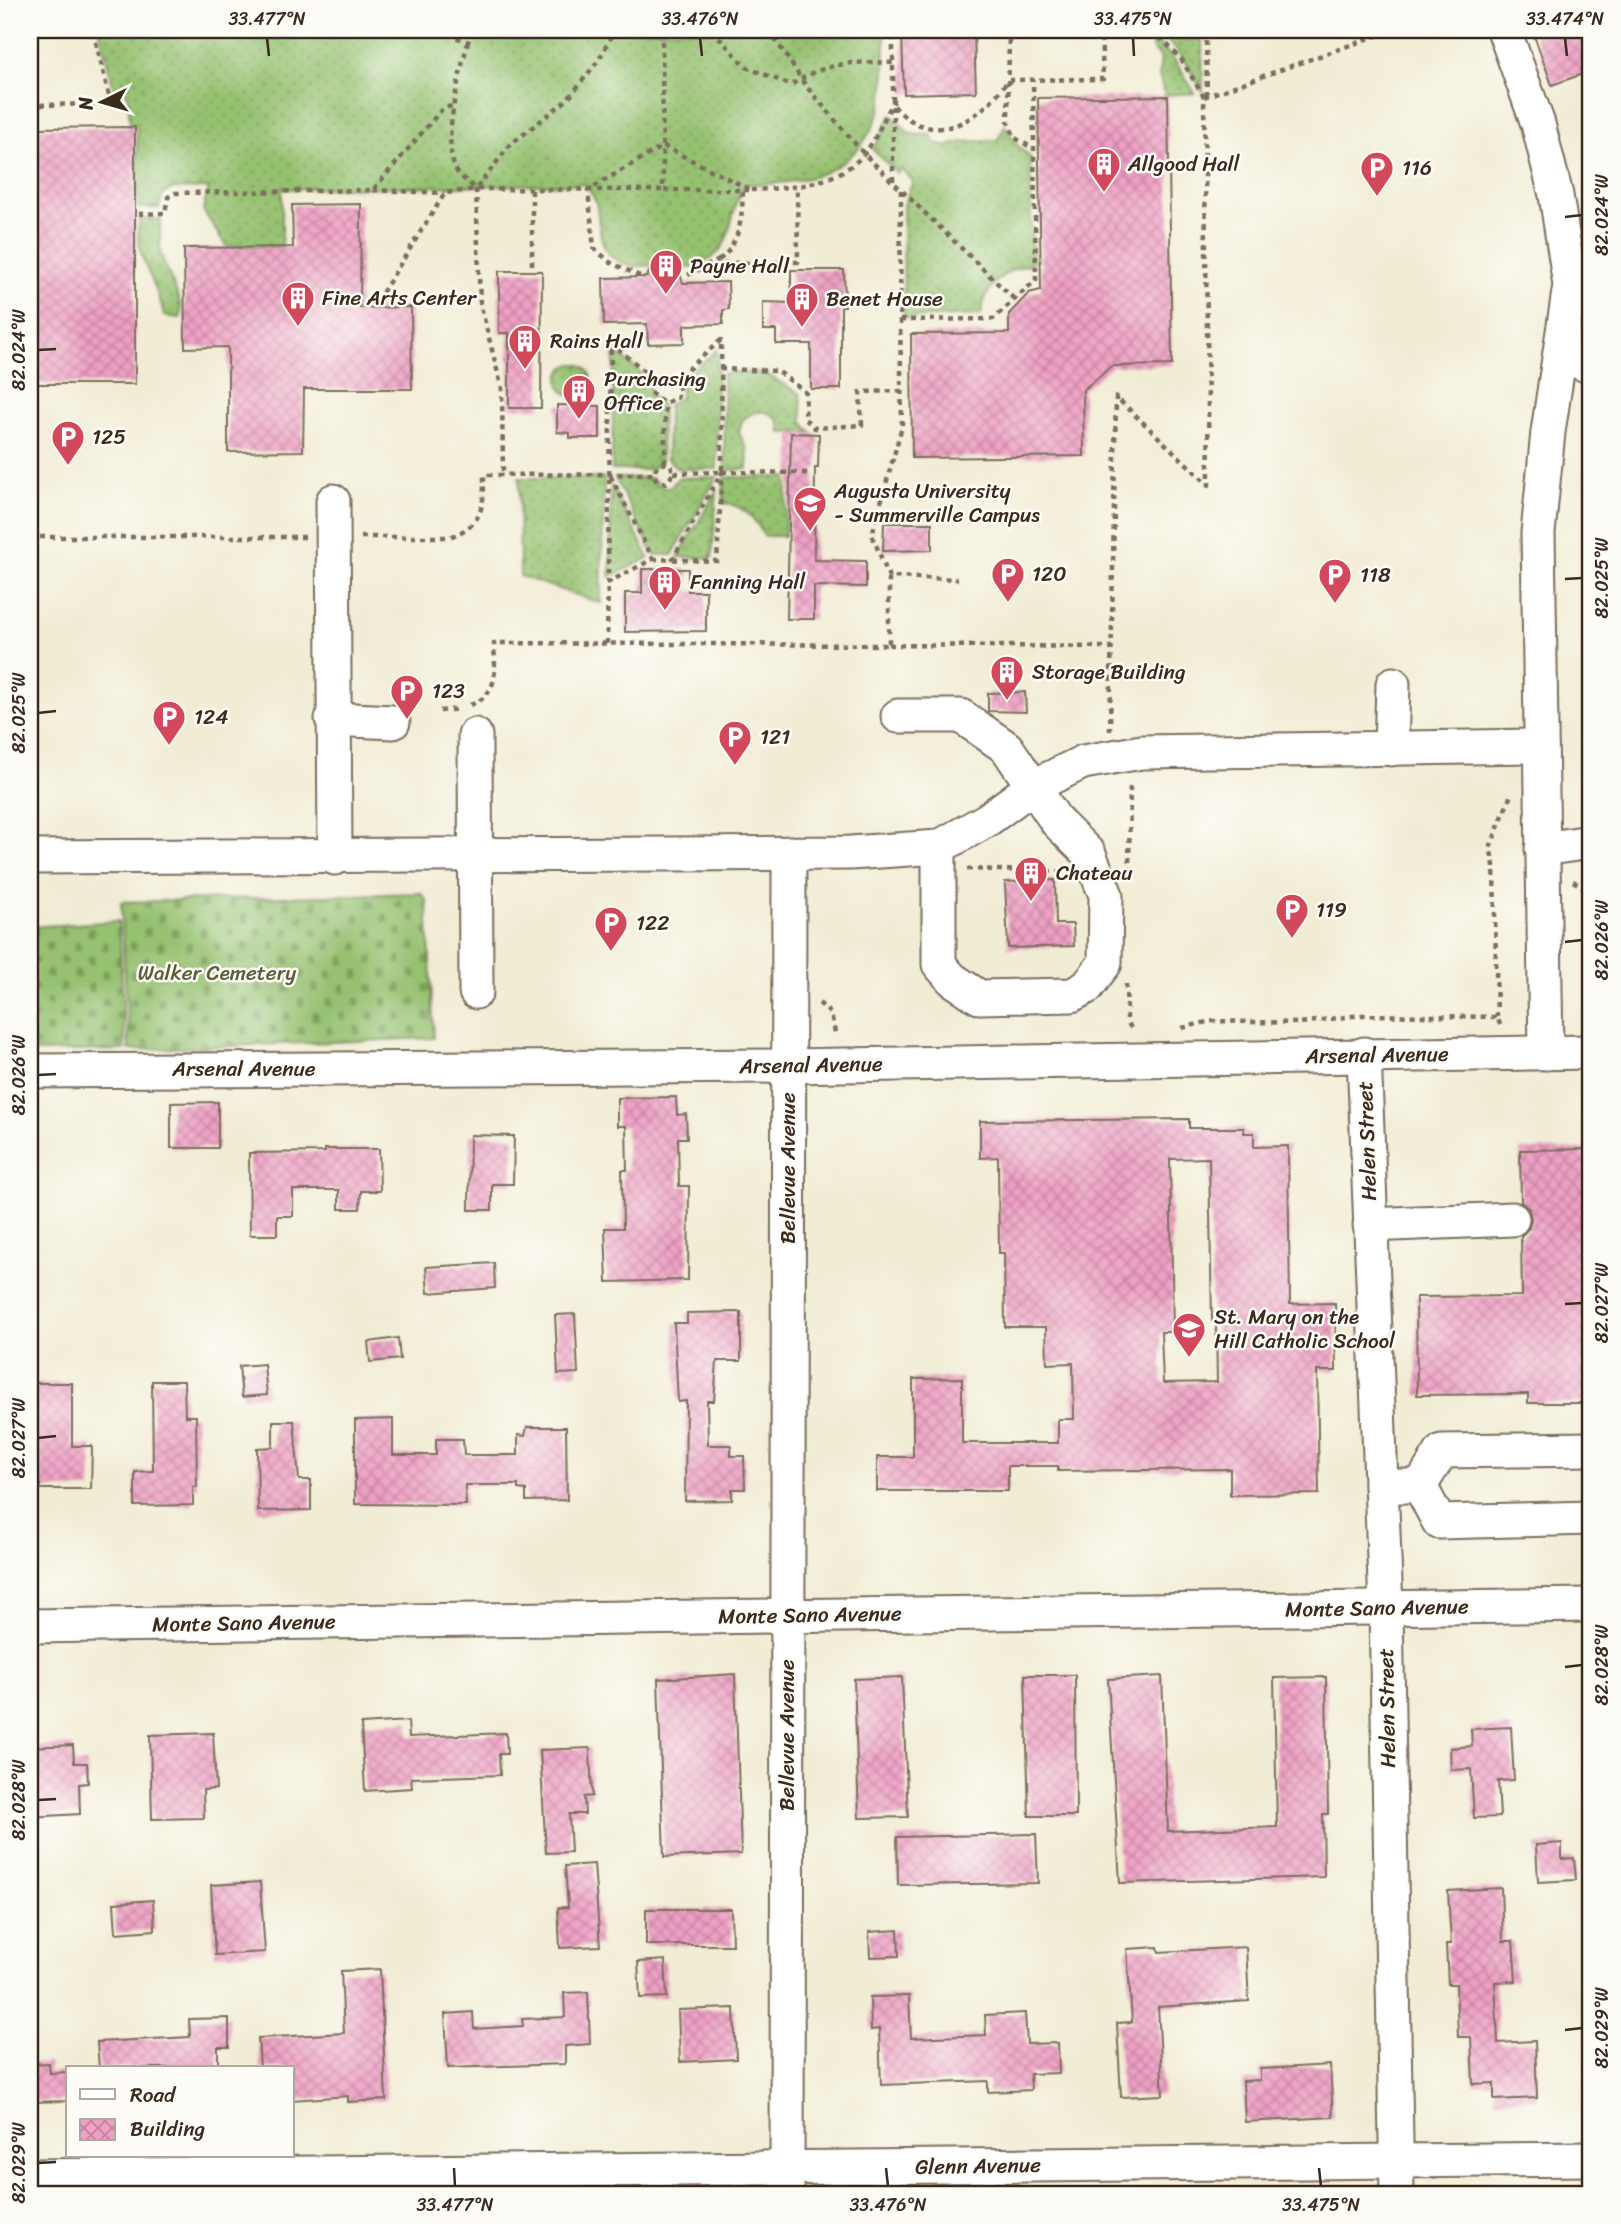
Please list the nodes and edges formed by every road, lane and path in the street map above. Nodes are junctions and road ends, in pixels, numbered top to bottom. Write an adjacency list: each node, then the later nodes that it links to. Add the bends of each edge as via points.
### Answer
1 (93, 30): 22 (path, via 111,104)
2 (438, 30): 15 (path)
3 (472, 30): 15 (path)
4 (615, 30): 29 (path, via 568,99 510,145)
5 (662, 30): 24 (path)
6 (712, 30): 17 (path, via 746,67 791,85)
7 (769, 30): 17 (path)
8 (893, 30): 16 (path)
9 (1009, 30): 18 (path)
10 (1101, 30): 19 (path, via 1103,79)
11 (1153, 30): 20 (path)
12 (1393, 30): 20 (path)
13 (1504, 30): 46 (street, via 1538,124 1556,195 1570,285)
14 (1206, 41): 20 (path)
15 (468, 42): 23 (path)
16 (894, 62): 17 (path, via 842,62); 21 (path)
17 (801, 78): 26 (path)
18 (1008, 80): 19 (path); 21 (path, via 971,119 949,127 910,121); 25 (path, via 1008,122 1015,138)
19 (1033, 80): 25 (path)
20 (1206, 97): 70 (path, via 1209,485 1116,397)
21 (894, 104): 26 (path); 27 (path)
22 (30, 105)
23 (454, 106): 29 (path, via 451,138 456,170); 30 (path, via 443,108)
24 (663, 146): 32 (path); 33 (path); 35 (path)
25 (1034, 149): 43 (path, via 1036,280)
26 (864, 154): 27 (path); 28 (path, via 817,183)
27 (893, 181): 36 (path)
28 (797, 187): 35 (path); 39 (path, via 798,262)
29 (476, 189): 31 (path); 37 (path); 57 (path, via 482,321 502,389)
30 (373, 190): 37 (path); 38 (path, via 174,193 168,197 164,213)
31 (532, 190): 32 (path); 40 (path)
32 (588, 190): 33 (path); 42 (path, via 594,248 611,263)
33 (663, 190): 34 (path)
34 (743, 190): 35 (path); 39 (path, via 738,232 730,251)
35 (751, 190)
36 (901, 190): 43 (path); 45 (path)
37 (445, 193): 44 (path)
38 (139, 214)
39 (719, 260): 41 (path)
40 (532, 265)
41 (688, 275)
42 (640, 276)
43 (1014, 300): 45 (path, via 993,318)
44 (377, 301)
45 (900, 320): 51 (path)
46 (1561, 354): 47 (street); 78 (street, via 1538,533)
47 (1591, 367)
48 (720, 369): 50 (path, via 721,340); 51 (path, via 778,371 806,393 805,419 815,428 862,425 860,392); 54 (path)
49 (654, 379): 50 (path, via 670,375); 52 (path, via 652,394); 58 (path, via 611,342)
50 (677, 379): 52 (path, via 679,394)
51 (902, 391): 65 (path, via 902,426 872,535)
52 (665, 403): 53 (path)
53 (664, 463): 55 (path, via 670,464); 59 (path)
54 (722, 472): 55 (path); 56 (path); 64 (path); 64 (path, via 717,561)
55 (674, 473): 59 (path, via 666,484)
56 (811, 473)
57 (503, 474): 58 (path); 62 (path, via 484,475 480,518 460,533 449,537)
58 (609, 474): 59 (path); 63 (path); 67 (path)
59 (654, 474)
60 (332, 501): 62 (street)
61 (30, 537): 62 (path)
62 (332, 538): 74 (street)
63 (653, 559): 64 (path); 67 (path)
64 (672, 560)
65 (889, 578): 66 (path); 69 (path)
66 (958, 579)
67 (607, 583): 68 (path)
68 (607, 644): 69 (path); 72 (path, via 494,643 495,680 486,697 459,709)
69 (889, 645): 70 (path)
70 (1112, 647): 77 (path)
71 (1393, 684): 79 (street)
72 (440, 711)
73 (898, 716): 81 (street, via 961,716 1007,748)
74 (332, 719): 75 (street); 88 (street)
75 (393, 722)
76 (475, 735): 86 (street)
77 (1110, 739)
78 (1541, 746): 79 (street); 84 (street)
79 (1391, 749): 81 (street, via 1142,752 1083,762)
80 (1131, 771): 91 (path, via 1129,873)
81 (1032, 787): 89 (street, via 987,820); 89 (street, via 1057,822 1089,854 1106,895 1105,963 1087,986 1072,995 979,997 952,979 939,964)
82 (1513, 788): 94 (path, via 1490,848)
83 (1591, 842): 84 (street)
84 (1542, 849): 99 (street)
85 (789, 853): 86 (street); 89 (street, via 890,852); 101 (street, Bellevue Avenue)
86 (475, 855): 88 (street); 93 (street)
87 (30, 858): 88 (street)
88 (335, 858)
89 (950, 858): 90 (path)
90 (1078, 872)
91 (1117, 873)
92 (1125, 984): 97 (path, via 1127,1021 1131,1030)
93 (476, 992)
94 (1497, 1017): 95 (path, via 1360,1015 1300,1023 1211,1021); 96 (path, via 1502,1027)
95 (1177, 1028)
96 (1512, 1028)
97 (1140, 1033)
98 (1591, 1052): 99 (street, Arsenal Avenue)
99 (1546, 1053): 100 (street, Arsenal Avenue)
100 (1363, 1054): 101 (street, Arsenal Avenue); 104 (street, Helen Street)
101 (788, 1066): 102 (street, Arsenal Avenue); 111 (street, Bellevue Avenue)
102 (30, 1071)
103 (1512, 1219): 104 (street)
104 (1370, 1225): 106 (street, Helen Street)
105 (1591, 1449): 107 (street, via 1442,1451)
106 (1381, 1486): 107 (street); 110 (street, Helen Street)
107 (1420, 1486): 108 (street, via 1439,1522)
108 (1591, 1518)
109 (1591, 1605): 110 (street, Monte Sano Avenue)
110 (1386, 1608): 111 (street, Monte Sano Avenue); 114 (street, Helen Street)
111 (788, 1615): 112 (street, Monte Sano Avenue); 116 (street, Bellevue Avenue)
112 (30, 1626)
113 (1591, 2159): 114 (street, Glenn Avenue)
114 (1396, 2161): 116 (street, Glenn Avenue); 118 (street, Helen Street)
115 (30, 2176): 117 (street, Glenn Avenue)
116 (787, 2181): 117 (street, Glenn Avenue)
117 (309, 2184)
118 (1397, 2194)

